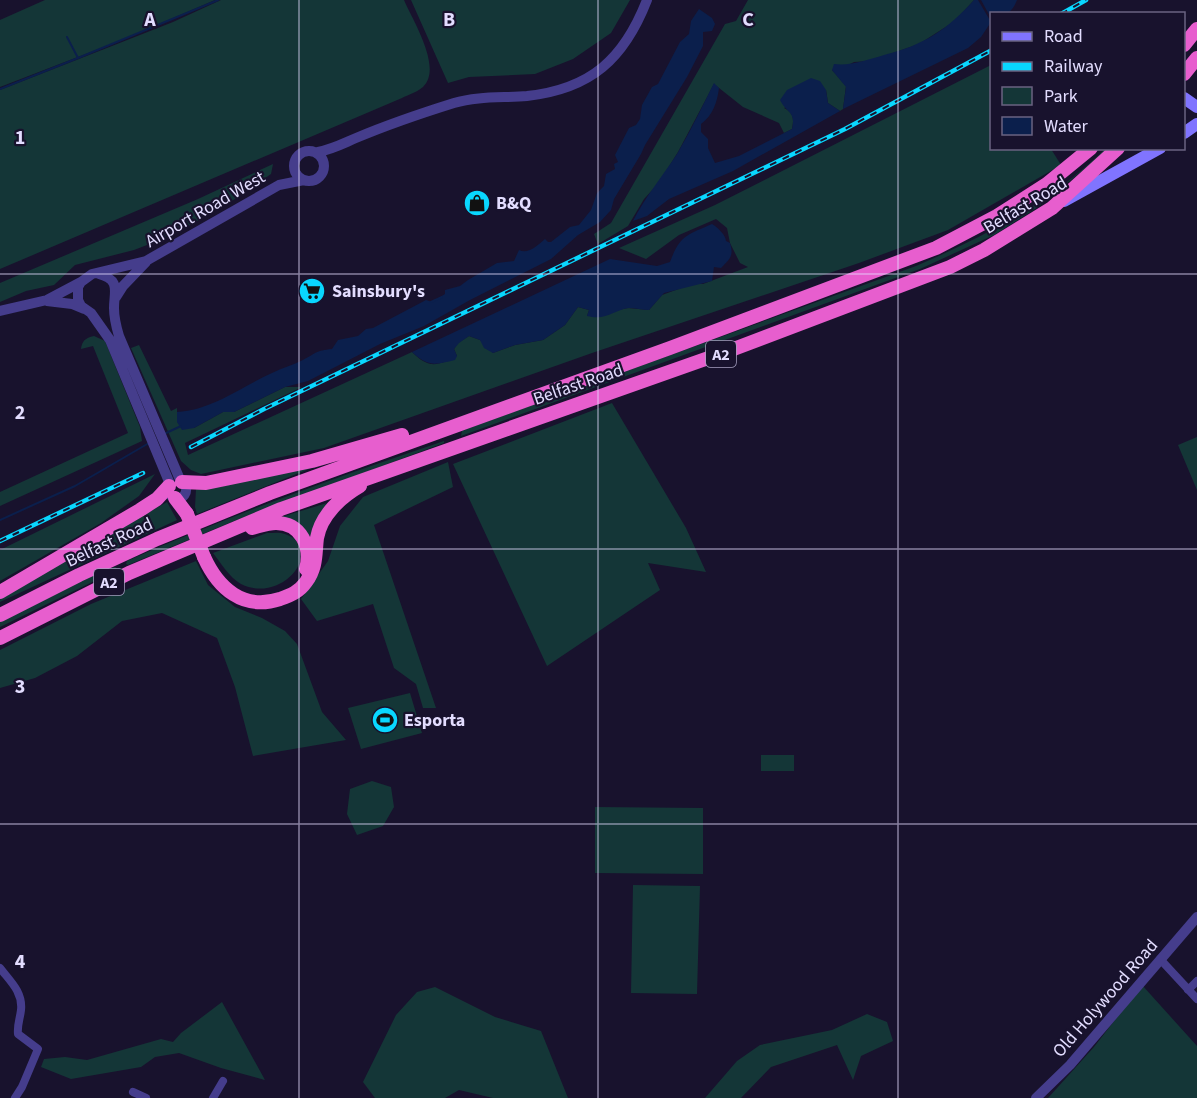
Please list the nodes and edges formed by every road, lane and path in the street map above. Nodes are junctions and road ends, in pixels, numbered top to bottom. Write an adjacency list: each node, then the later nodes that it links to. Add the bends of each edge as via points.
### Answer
1 (647, 0): 8 (street, via 637,26 618,54 584,79 549,92 454,103)
2 (1197, 29): 3 (highway)
3 (1185, 44)
4 (1197, 58): 5 (highway)
5 (1185, 73)
6 (1197, 123): 7 (main road)
7 (1185, 132)
8 (336, 148): 12 (street); 14 (street)
9 (1088, 150): 25 (highway, Belfast Road / A2, via 1038,190 936,248)
10 (1116, 150): 17 (highway, A2)
11 (1156, 150): 17 (main road, Belfast Road)
12 (318, 153): 13 (street, via 302,152); 14 (street)
13 (294, 165): 15 (street, via 296,174); 16 (street, Airport Road West)
14 (325, 165): 15 (street, via 317,179)
15 (304, 180): 16 (street, Airport Road West)
16 (279, 184): 18 (street, Airport Road West)
17 (1052, 208): 28 (highway, Belfast Road / A2, via 984,250 913,282)
18 (146, 261): 19 (street, Airport Road West); 22 (street, Airport Road West)
19 (98, 274): 20 (street); 22 (street, via 114,284)
20 (81, 282): 21 (street); 24 (street, via 77,294 81,306)
21 (47, 300): 23 (street); 24 (street)
22 (115, 300): 24 (street, via 104,312); 26 (street, via 114,321)
23 (0, 311)
24 (89, 311): 26 (street, via 110,340)
25 (448, 428): 29 (highway, via 412,432 312,461); 34 (highway, Belfast Road / A2, via 157,539)
26 (157, 438): 27 (street); 29 (street)
27 (162, 463): 29 (street); 30 (street, via 159,488)
28 (379, 475): 31 (highway, Belfast Road / A2); 33 (highway, via 327,514 317,538 315,566 297,593)
29 (177, 487): 30 (highway); 33 (highway, bridge, via 204,557 220,584 251,603)
30 (140, 510): 32 (highway)
31 (221, 533): 33 (highway, via 272,523 297,530 306,544 306,570); 35 (highway, Belfast Road / A2, via 129,573)
32 (0, 592)
33 (284, 598)
34 (0, 615)
35 (0, 638)
36 (1197, 917): 37 (street, Old Holywood Road)
37 (1160, 959): 40 (street); 47 (street, Old Holywood Road, via 1070,1065)
38 (0, 968): 44 (street, via 20,994 18,1034 38,1049)
39 (1197, 981): 40 (street)
40 (1188, 990): 41 (street)
41 (1197, 999)
42 (223, 1081): 46 (street)
43 (133, 1092): 45 (street)
44 (15, 1098)
45 (146, 1098)
46 (213, 1098)
47 (1036, 1098)

